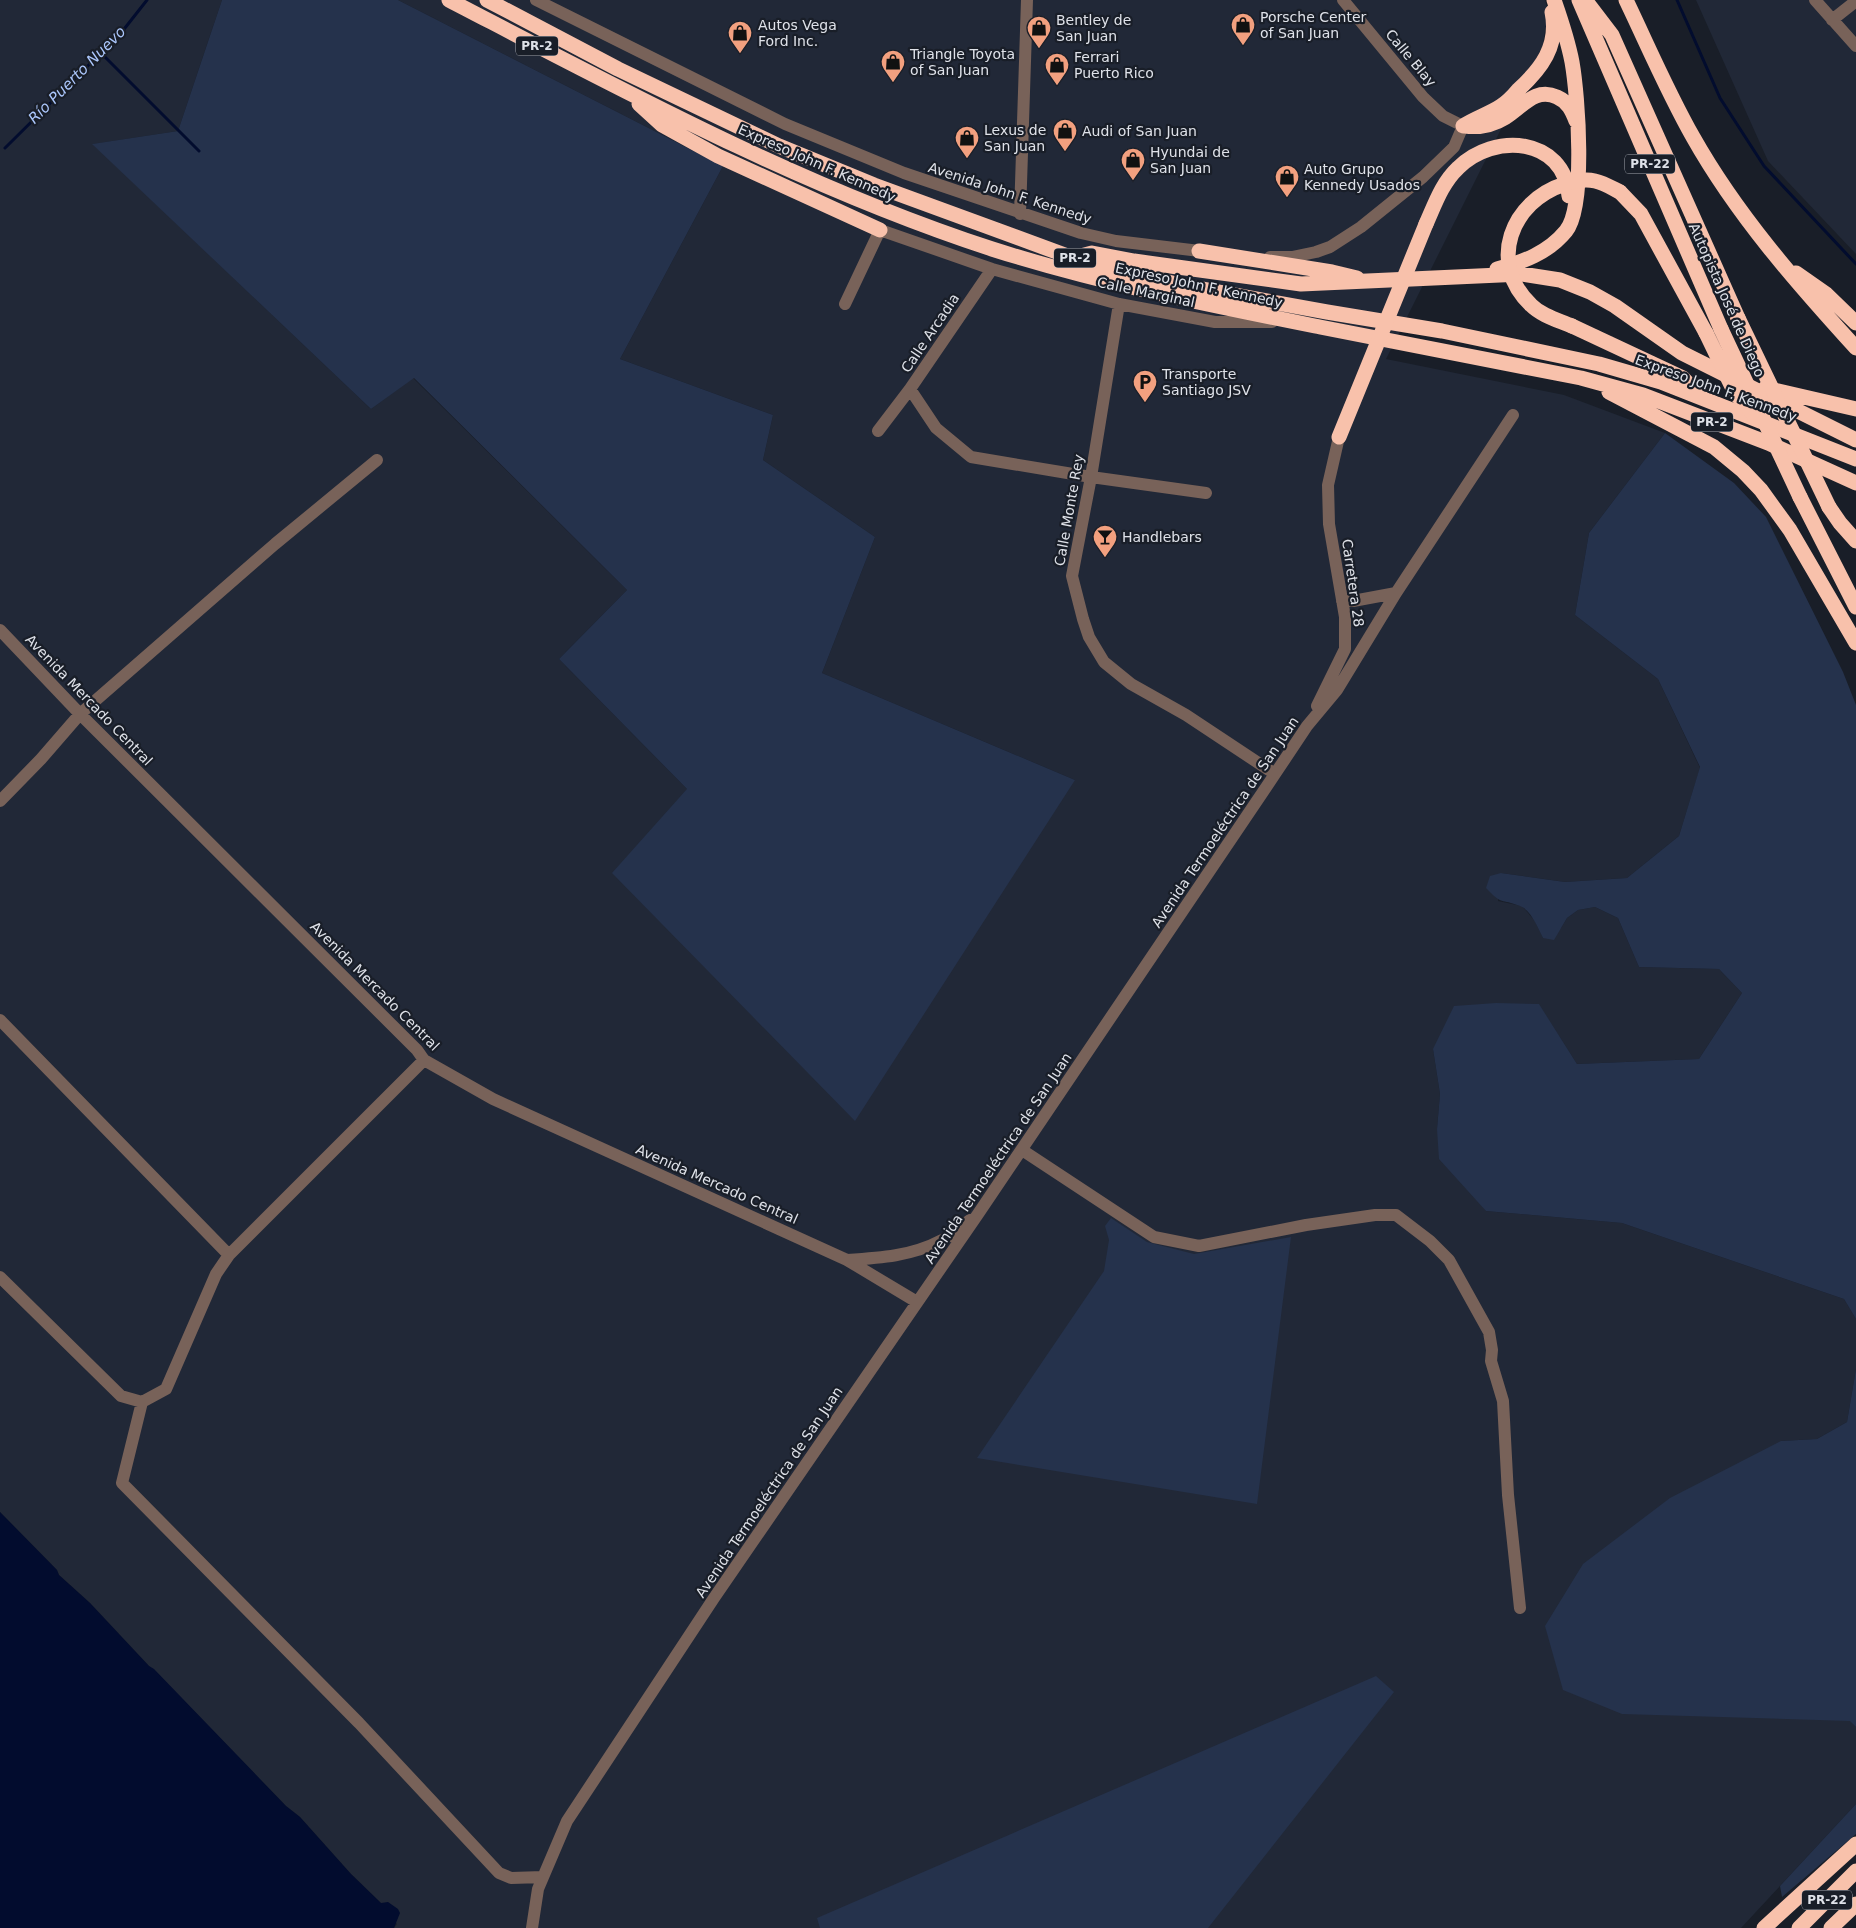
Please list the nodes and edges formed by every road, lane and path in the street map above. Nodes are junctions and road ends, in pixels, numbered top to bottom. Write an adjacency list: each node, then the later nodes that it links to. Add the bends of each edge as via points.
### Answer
1 (449, 0): 15 (highway, Expreso John F. Kennedy / PR-2)
2 (486, 0): 22 (highway, Expreso John F. Kennedy / PR-2, via 618,69 779,146 874,185)
3 (1027, 0): 18 (street)
4 (1343, 0): 17 (street, Calle Blay, via 1423,97 1443,116)
5 (1550, 0): 17 (highway, via 1553,36 1535,74 1502,105)
6 (1554, 0): 16 (highway, via 1572,64)
7 (1579, 0): 31 (highway, Autopista José de Diego / PR-22)
8 (1585, 0): 47 (highway, bridge, via 1612,35 1738,318 1829,507)
9 (1626, 0): 23 (highway, via 1694,139 1740,211)
10 (1815, 0): 13 (street)
11 (544, 2): 18 (street, Avenida John F. Kennedy, via 785,124 904,173)
12 (1856, 2): 13 (street)
13 (1832, 20): 14 (street)
14 (1856, 46)
15 (625, 91): 19 (highway, via 662,125 710,151); 29 (highway, Expreso John F. Kennedy / PR-2, via 769,162 886,212 992,249 1109,283)
16 (1577, 123): 17 (highway, via 1563,99 1544,93 1533,96 1493,123 1478,128); 20 (highway, via 1579,170 1576,209 1566,231)
17 (1463, 126): 21 (street, Avenida John F. Kennedy, via 1454,146 1423,177 1361,228 1330,247 1292,257)
18 (1020, 214): 21 (street, Avenida John F. Kennedy, via 1116,241)
19 (880, 230): 24 (street, Calle Marginal); 27 (street)
20 (1553, 244): 25 (highway, via 1522,262); 40 (highway, bridge, via 1564,225 1569,194 1565,178 1543,152 1512,144 1495,147 1467,160 1444,184)
21 (1199, 251): 26 (highway, via 1332,272)
22 (1073, 258): 26 (highway, via 1092,253 1301,284); 36 (highway, Expreso John F. Kennedy / PR-2, via 1180,285 1442,331 1599,364)
23 (1782, 263): 30 (highway, via 1826,294); 32 (highway)
24 (992, 269): 28 (street, Calle Marginal); 35 (street, Calle Arcadia)
25 (1476, 275): 26 (highway); 34 (highway, via 1522,274 1576,285 1615,306 1682,353)
26 (1373, 282)
27 (845, 304)
28 (1119, 304): 29 (street, Calle Marginal, via 1215,322); 44 (street, Calle Monte Rey)
29 (1296, 322): 33 (highway, Expreso John F. Kennedy / PR-2)
30 (1856, 323)
31 (1714, 331): 36 (highway, bridge, via 1640,214 1620,192 1594,181 1571,182 1547,190 1523,212 1513,230 1508,257 1513,280 1532,306 1683,378); 50 (highway, Autopista José de Diego / PR-22, bridge)
32 (1856, 348)
33 (1581, 378): 45 (highway, Expreso John F. Kennedy / PR-2, via 1643,395); 52 (highway, via 1714,447 1744,471 1790,530)
34 (1740, 382): 37 (highway); 41 (highway)
35 (910, 389): 39 (street); 44 (street, Calle Arcadia, via 936,428 971,457)
36 (1702, 398): 42 (highway, Expreso John F. Kennedy / PR-2)
37 (1856, 409)
38 (1513, 415): 48 (street, Avenida Termoeléctrica de San Juan)
39 (878, 431)
40 (1339, 437): 49 (street, Carretera 28, via 1328,485 1329,524)
41 (1856, 440)
42 (1856, 459)
43 (377, 460): 53 (street)
44 (1091, 477): 46 (street, Calle Arcadia); 55 (street, Calle Monte Rey, via 1072,576 1089,637 1104,662 1131,684 1186,715)
45 (1856, 483)
46 (1206, 494)
47 (1856, 541)
48 (1396, 593): 49 (street); 54 (street, Avenida Termoeléctrica de San Juan, via 1338,690)
49 (1342, 601): 54 (street, Carretera 28, via 1345,649)
50 (1856, 607)
51 (0, 630): 53 (street, Avenida Mercado Central)
52 (1856, 643)
53 (80, 714): 56 (street); 58 (street, Avenida Mercado Central, via 257,888)
54 (1307, 726): 55 (street, Avenida Termoeléctrica de San Juan)
55 (1275, 774): 59 (street, Avenida Termoeléctrica de San Juan)
56 (0, 801)
57 (0, 1020): 61 (street)
58 (424, 1060): 61 (street); 62 (street, Avenida Mercado Central, via 493,1098)
59 (1022, 1150): 60 (street, Avenida Termoeléctrica de San Juan); 66 (street, via 1154,1238 1199,1246 1306,1225 1396,1215 1430,1241 1448,1260 1489,1332 1491,1361 1503,1401)
60 (978, 1214): 62 (street, via 942,1240 916,1251 891,1257); 64 (street, Avenida Termoeléctrica de San Juan)
61 (229, 1256): 65 (street, via 216,1274 166,1389)
62 (847, 1260): 64 (street, Avenida Mercado Central)
63 (0, 1277): 65 (street, via 122,1396)
64 (917, 1302): 69 (street, Avenida Termoeléctrica de San Juan, via 714,1598 567,1821)
65 (142, 1402): 69 (street, via 122,1483 360,1723 499,1873 511,1878)
66 (1520, 1608)
67 (1856, 1844): 72 (highway)
68 (1856, 1872): 73 (highway, PR-22)
69 (543, 1877): 71 (street, Avenida Termoeléctrica de San Juan)
70 (1856, 1904): 74 (highway, PR-22)
71 (532, 1928)
72 (1764, 1928)
73 (1798, 1928)
74 (1831, 1928)

